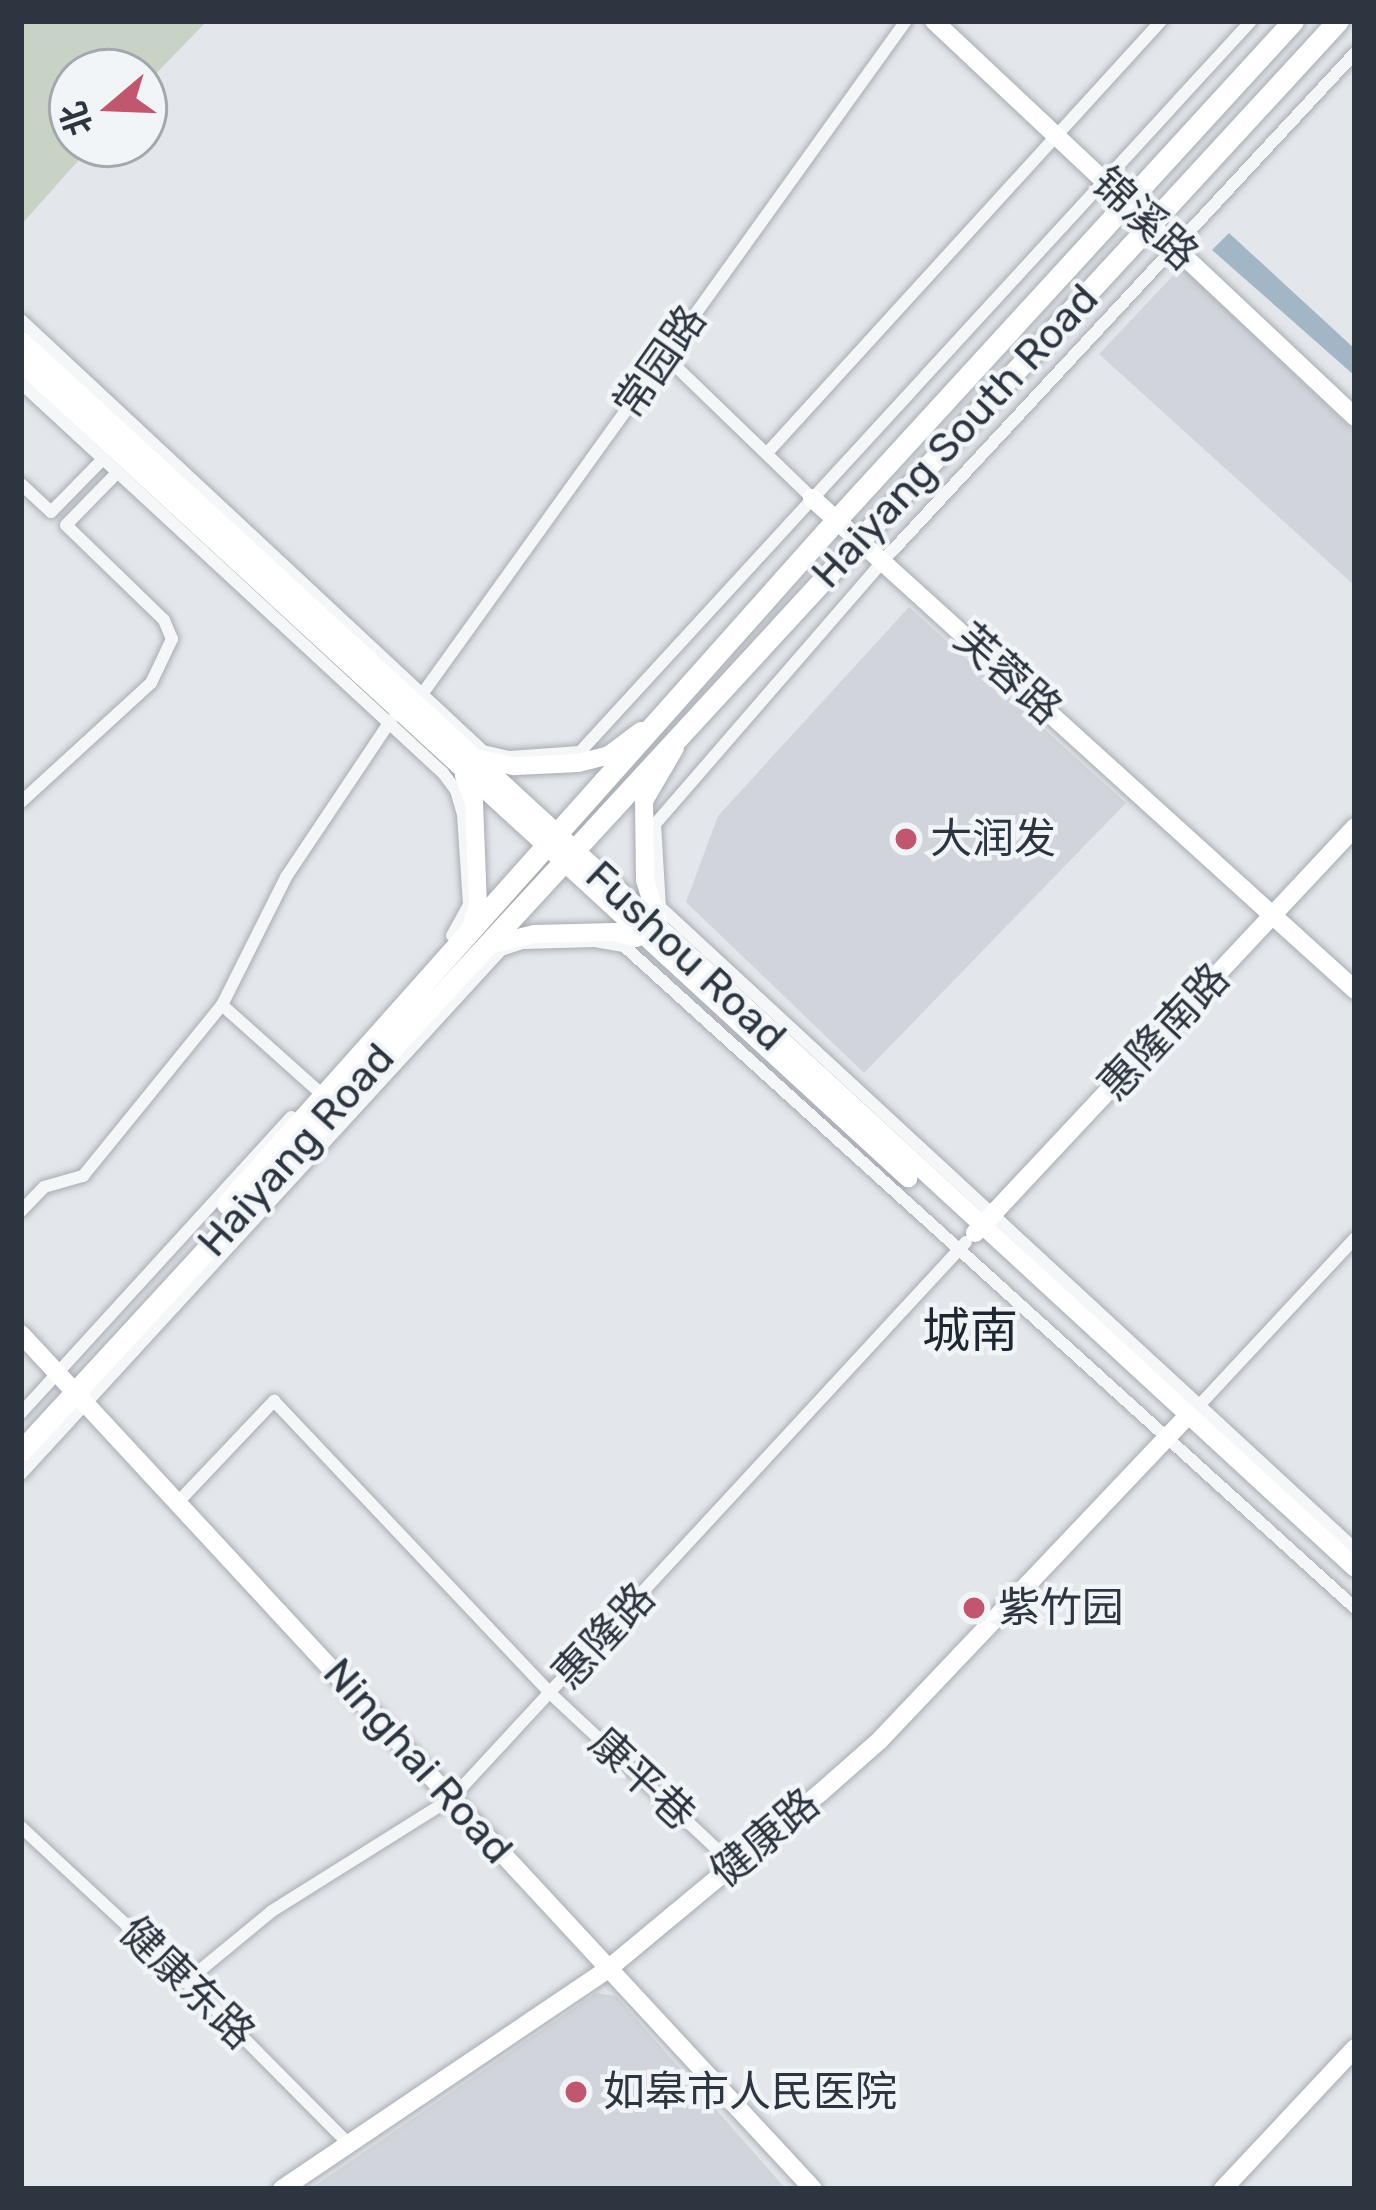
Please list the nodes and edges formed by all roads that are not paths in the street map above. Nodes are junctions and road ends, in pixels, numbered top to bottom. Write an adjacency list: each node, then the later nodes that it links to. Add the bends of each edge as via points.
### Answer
1 (906, 21): 15 (street, 常园路)
2 (934, 21): 8 (street, 锦溪路)
3 (1161, 21): 8 (street)
4 (1251, 21): 9 (street)
5 (1293, 21): 10 (main road, Haiyang South Road)
6 (1338, 21): 11 (main road, Haiyang South Road)
7 (1355, 53): 12 (street)
8 (1057, 137): 9 (street, 锦溪路); 19 (street)
9 (1104, 181): 10 (street, 锦溪路); 23 (street)
10 (1128, 204): 11 (street, 锦溪路); 25 (main road, Haiyang South Road)
11 (1152, 225): 12 (street, 锦溪路); 27 (main road, Haiyang South Road)
12 (1178, 250): 18 (street, 锦溪路); 28 (street)
13 (21, 320): 29 (street)
14 (21, 340): 29 (street, Fushou Road)
15 (664, 355): 19 (street, 芙蓉路); 29 (street, 常园路)
16 (21, 363): 29 (street, Fushou Road)
17 (21, 383): 20 (street)
18 (1355, 417)
19 (767, 453): 23 (street, 芙蓉路)
20 (102, 460): 21 (street); 24 (street)
21 (116, 474): 26 (street); 29 (street)
22 (21, 484): 24 (street)
23 (812, 498): 25 (street, 芙蓉路); 29 (street, via 580,752 483,752)
24 (51, 512): 26 (street)
25 (837, 519): 27 (street, 芙蓉路); 30 (main road, Haiyang South Road)
26 (66, 525): 32 (street, via 164,620 172,639 151,683)
27 (859, 540): 28 (street, 芙蓉路); 30 (main road, Haiyang South Road)
28 (883, 561): 35 (street, 芙蓉路); 43 (street, via 665,807 655,824 660,907)
29 (406, 707): 31 (street, Fushou Road); 40 (street, 常园路, via 286,877); 41 (street, via 456,790 470,905 460,927)
30 (681, 714): 31 (street, via 609,755); 34 (main road, Haiyang South Road); 37 (street, via 644,801 645,880)
31 (469, 765): 34 (street, Fushou Road); 38 (street)
32 (21, 802)
33 (1355, 827): 35 (street, 惠隆南路)
34 (559, 849): 36 (street, Fushou Road); 37 (street, Fushou Road); 38 (main road, Haiyang Road)
35 (1275, 915): 39 (street, 芙蓉路); 43 (street, 惠隆南路)
36 (645, 940): 38 (street, via 615,932); 43 (street, Fushou Road)
37 (667, 940): 43 (street, Fushou Road)
38 (475, 942): 46 (main road, Haiyang Road)
39 (1355, 990)
40 (222, 1005): 41 (street); 42 (street, 常园路, via 83,1176 44,1187)
41 (316, 1089): 46 (street)
42 (21, 1211)
43 (976, 1231): 46 (street, via 624,946 523,943 481,969); 48 (street, Fushou Road); 48 (street); 57 (street, 惠隆路)
44 (1355, 1238): 48 (street)
45 (21, 1334): 46 (street, Ninghai Road)
46 (72, 1386): 47 (street); 49 (main road, Haiyang Road); 50 (main road, Haiyang Road); 51 (street); 52 (street, Ninghai Road)
47 (21, 1413)
48 (1183, 1421): 53 (street); 54 (street, Fushou Road); 55 (street, Fushou Road); 56 (street); 60 (street, 健康路, via 879,1741)
49 (21, 1432)
50 (21, 1451)
51 (21, 1474)
52 (179, 1500): 57 (street, 康平巷, via 274,1401); 58 (street, Ninghai Road)
53 (1355, 1549)
54 (1355, 1568)
55 (1355, 1585)
56 (1355, 1608)
57 (551, 1694): 58 (street, 惠隆路); 60 (street, 康平巷)
58 (452, 1798): 61 (street, Ninghai Road); 62 (street, 惠隆路, via 272,1911)
59 (21, 1827): 62 (street, 健康东路)
60 (734, 1865): 61 (street, 健康路)
61 (608, 1969): 64 (street, 健康路); 66 (street, Ninghai Road)
62 (188, 1981): 64 (street, 健康东路)
63 (1355, 2048): 67 (street)
64 (349, 2144): 65 (street, 健康路)
65 (282, 2189)
66 (813, 2189)
67 (1223, 2189)

